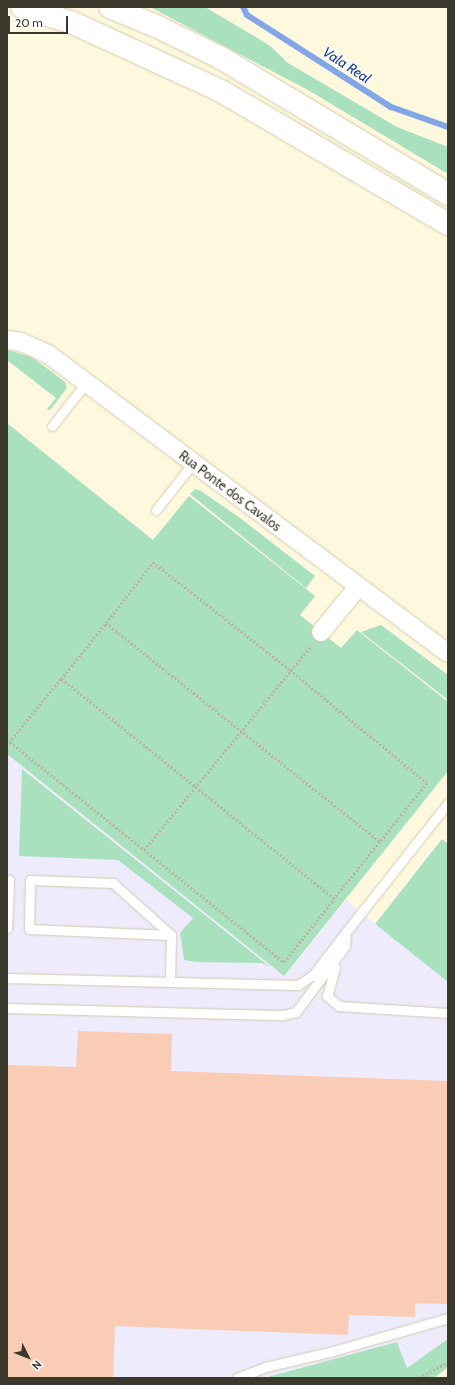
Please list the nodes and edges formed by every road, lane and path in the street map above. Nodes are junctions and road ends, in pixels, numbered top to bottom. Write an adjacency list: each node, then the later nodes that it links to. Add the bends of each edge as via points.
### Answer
1 (22, 7): 4 (highway, via 73,23 221,91)
2 (110, 7): 3 (highway, via 221,58)
3 (448, 194)
4 (448, 224)
5 (7, 340): 6 (street, Rua Ponte dos Cavalos, via 21,342 48,354)
6 (86, 383): 7 (lane); 8 (street, Rua Ponte dos Cavalos)
7 (52, 426)
8 (193, 463): 9 (lane); 10 (street, Rua Ponte dos Cavalos)
9 (156, 510)
10 (358, 586): 12 (street); 13 (street, Rua Ponte dos Cavalos)
11 (106, 623): 14 (path, via 152,562); 15 (path); 16 (path)
12 (321, 632): 14 (path)
13 (448, 653)
14 (290, 670): 16 (path); 19 (path, via 428,783)
15 (61, 679): 17 (path); 20 (path, via 10,742)
16 (241, 731): 17 (path); 19 (path)
17 (196, 788): 20 (path); 22 (path)
18 (448, 803): 25 (lane, via 346,932 345,946)
19 (380, 842): 22 (path)
20 (144, 850): 22 (path, via 284,962)
21 (7, 880): 23 (lane)
22 (334, 899)
23 (7, 928)
24 (171, 935): 24 (lane, via 113,883 30,880 29,929); 27 (lane)
25 (337, 951): 28 (lane, via 313,975); 29 (lane); 30 (lane, via 327,991)
26 (7, 978): 27 (lane)
27 (170, 982): 28 (lane)
28 (298, 985): 29 (lane)
29 (312, 992): 30 (lane); 31 (lane, via 296,1012 283,1015)
30 (330, 1000): 32 (lane, via 339,1006 354,1008)
31 (7, 1008)
32 (448, 1013)
33 (448, 1318): 35 (lane, via 333,1351 265,1367)
34 (448, 1362): 36 (path)
35 (237, 1378)
36 (419, 1378)

